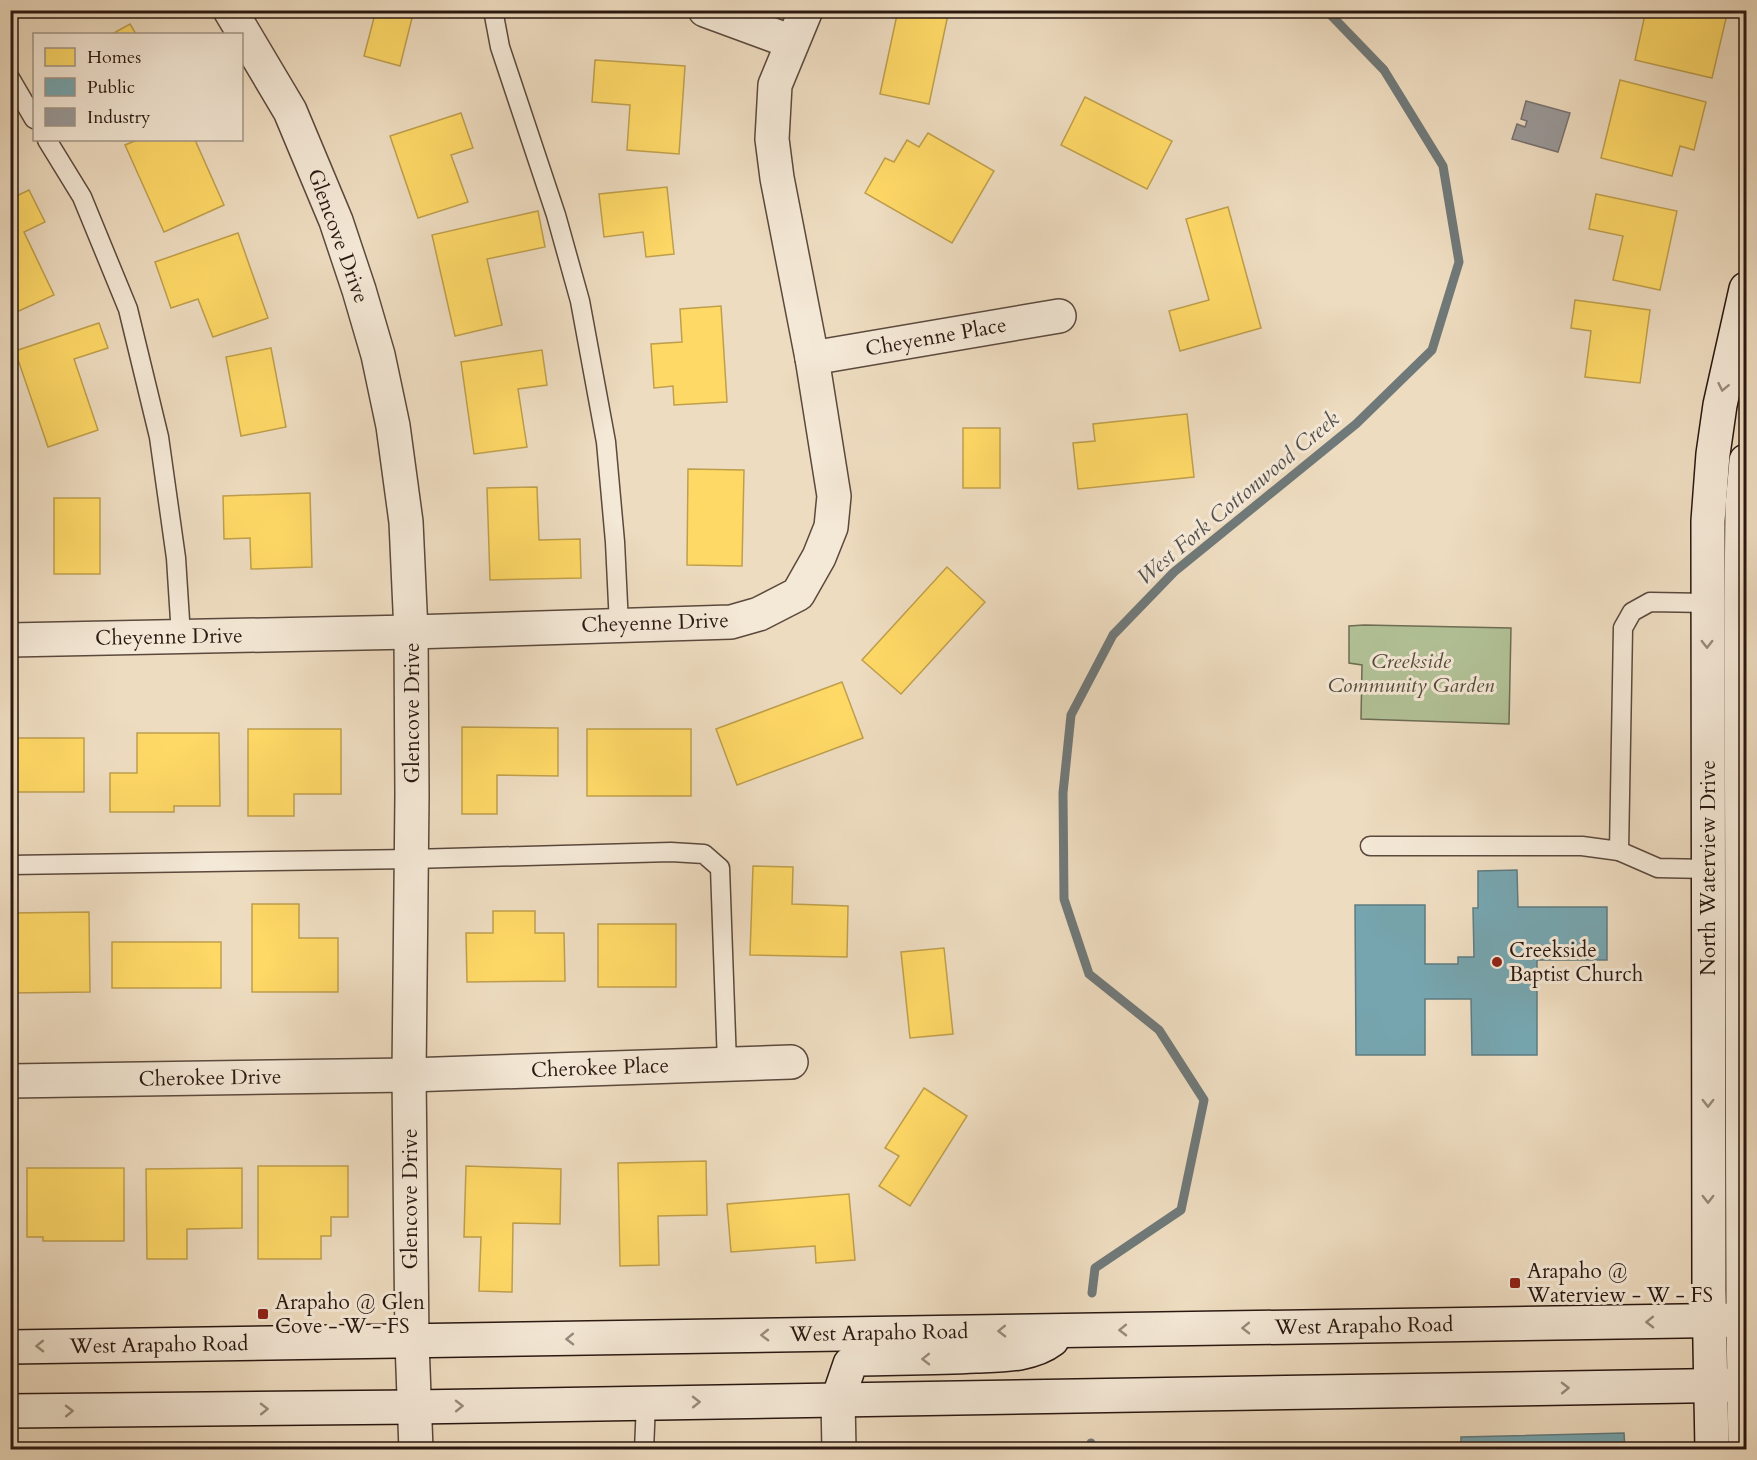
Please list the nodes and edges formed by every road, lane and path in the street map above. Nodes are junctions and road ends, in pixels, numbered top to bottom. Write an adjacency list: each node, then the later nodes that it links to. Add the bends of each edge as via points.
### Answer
1 (230, 10): 16 (street, Glencove Drive, via 290,111 336,222 378,356 393,426 406,522)
2 (493, 10): 15 (lane, via 500,47 580,301 606,442)
3 (705, 10): 5 (street)
4 (806, 10): 5 (street, Cheyenne Drive)
5 (792, 42): 11 (street, Cheyenne Drive, via 775,85 772,139)
6 (10, 78): 7 (lane)
7 (33, 117)
8 (48, 141): 17 (lane, via 82,197 128,309 159,437 176,558)
9 (1746, 290): 13 (street, North Waterview Drive, one-way to 13, via 1713,454)
10 (1059, 316): 11 (street, Cheyenne Place)
11 (812, 358): 15 (street, Cheyenne Drive, via 834,496 831,527 798,594 759,614 731,622)
12 (1746, 460): 14 (street, North Waterview Drive)
13 (1707, 603): 14 (street); 21 (lane, via 1650,602 1632,612 1623,628); 24 (street, North Waterview Drive, one-way to 24)
14 (1744, 603): 19 (street, North Waterview Drive)
15 (619, 625): 16 (street, Cheyenne Drive)
16 (411, 632): 17 (street, Cheyenne Drive); 22 (street, Glencove Drive)
17 (181, 636): 18 (street, Cheyenne Drive)
18 (10, 640)
19 (1744, 829): 26 (street, North Waterview Drive)
20 (1370, 846): 21 (lane, via 1582,846)
21 (1619, 851): 24 (lane, via 1658,868)
22 (412, 859): 23 (lane); 28 (lane, via 705,854 720,868); 29 (street, Glencove Drive)
23 (10, 865)
24 (1708, 869): 25 (street, North Waterview Drive)
25 (1708, 1052): 26 (street); 31 (street, North Waterview Drive, one-way to 31)
26 (1744, 1052): 32 (street, North Waterview Drive)
27 (791, 1062): 28 (street, Cherokee Place)
28 (727, 1064): 29 (street, Cherokee Place)
29 (410, 1075): 30 (street, Cherokee Drive); 34 (street, Glencove Drive)
30 (10, 1081)
31 (1709, 1320): 32 (street, West Arapaho Road); 33 (street, West Arapaho Road, one-way to 33); 37 (street, North Waterview Drive)
32 (1745, 1320): 36 (street, North Waterview Drive)
33 (1072, 1331): 34 (street, West Arapaho Road, one-way to 34); 38 (street, one-way to 38, via 1045,1345 1014,1354 859,1359 850,1364)
34 (412, 1341): 35 (street, West Arapaho Road, one-way to 35); 40 (street, Glencove Drive)
35 (10, 1347)
36 (1745, 1385): 37 (street); 46 (street, North Waterview Drive)
37 (1710, 1386): 38 (street, one-way to 37); 45 (street, North Waterview Drive)
38 (838, 1400): 39 (street, one-way to 38); 44 (street)
39 (646, 1403): 40 (street, one-way to 39); 43 (lane)
40 (414, 1407): 41 (street, one-way to 40); 42 (street, Glencove Drive)
41 (10, 1412)
42 (416, 1449)
43 (644, 1449)
44 (839, 1449)
45 (1712, 1449)
46 (1745, 1449)

